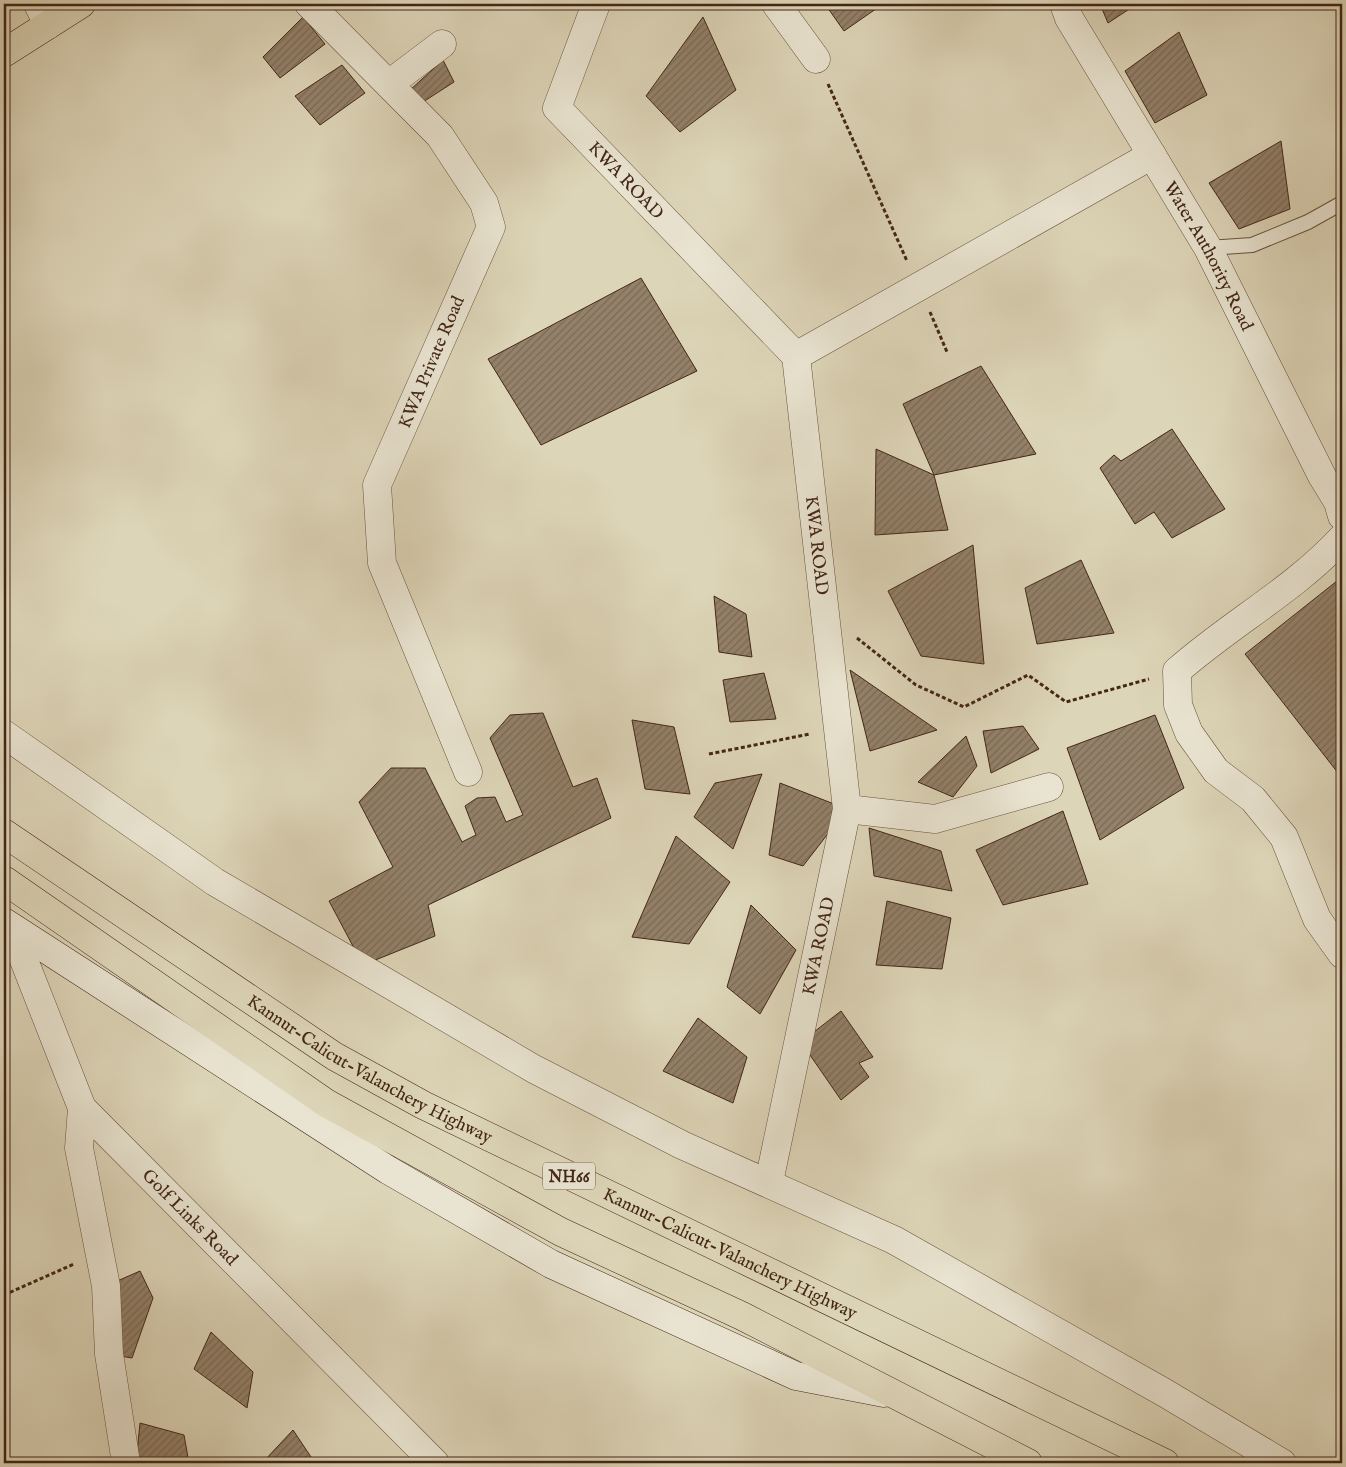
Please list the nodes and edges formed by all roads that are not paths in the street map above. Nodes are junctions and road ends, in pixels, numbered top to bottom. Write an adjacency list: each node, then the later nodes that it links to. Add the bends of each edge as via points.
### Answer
1 (81, 4): 6 (highway)
2 (309, 4): 10 (street, KWA Private Road)
3 (596, 4): 14 (street, KWA ROAD, via 557,108)
4 (776, 4): 9 (street)
5 (1064, 4): 11 (street, Water Authority Road, via 1069,18)
6 (43, 15): 8 (highway)
7 (442, 44): 10 (street)
8 (4, 54)
9 (816, 58)
10 (389, 84): 18 (street, KWA Private Road, via 440,136 484,203 490,227 377,485 382,563)
11 (1152, 155): 13 (street, Water Authority Road); 14 (street)
12 (1342, 203): 13 (lane, via 1252,246)
13 (1208, 248): 15 (street, Water Authority Road, via 1338,502)
14 (796, 356): 20 (street, KWA ROAD)
15 (1342, 516)
16 (1342, 538): 24 (street, via 1281,592 1185,664 1178,705 1188,734 1216,771 1253,799 1284,837 1317,919)
17 (4, 734): 26 (street, via 232,892 534,1069 682,1145)
18 (468, 772)
19 (1049, 787): 20 (street, via 935,819)
20 (847, 809): 26 (street, KWA ROAD)
21 (4, 833): 31 (highway, Kannur-Calicut-Valanchery Highway / NH66, via 334,1056 423,1105)
22 (4, 880): 27 (highway, via 326,1103 561,1232 742,1316)
23 (8, 925): 25 (street, Golf Links Road); 27 (street, via 388,1170 551,1264 796,1376)
24 (1342, 954)
25 (82, 1108): 28 (street, via 79,1148 106,1286 109,1354); 29 (street, Golf Links Road)
26 (769, 1182): 32 (street, via 894,1240)
27 (893, 1394): 30 (highway)
28 (126, 1463)
29 (435, 1463)
30 (1028, 1463)
31 (1164, 1463)
32 (1282, 1463)

